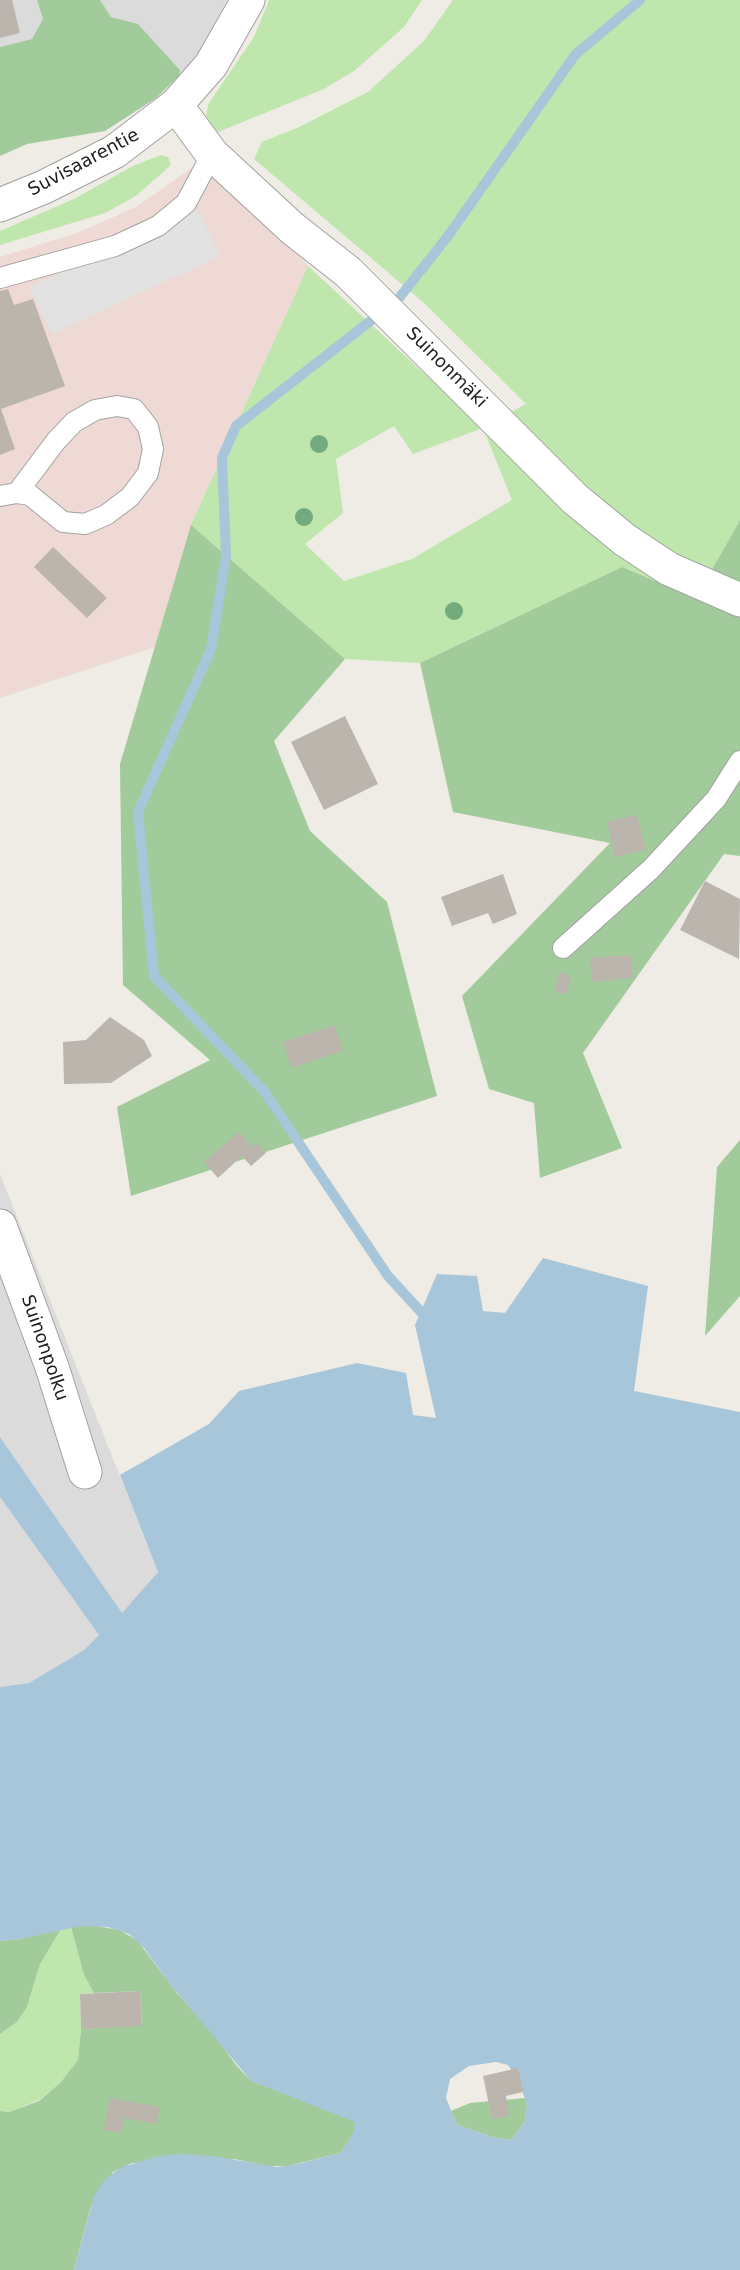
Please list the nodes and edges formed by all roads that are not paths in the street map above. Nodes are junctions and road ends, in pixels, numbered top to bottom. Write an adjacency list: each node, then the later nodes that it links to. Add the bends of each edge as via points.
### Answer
1 (248, 0): 2 (street, Suvisaarentie, via 211,65)
2 (176, 105): 3 (street, Suinonmäki); 4 (street, Suvisaarentie, via 114,152 44,188)
3 (212, 154): 5 (lane, via 186,203 158,226 115,246); 7 (street, Suinonmäki, via 292,228 348,272 575,499 625,540 669,568)
4 (0, 205)
5 (0, 278)
6 (9, 495): 6 (lane, via 30,495 63,522 85,524 106,515 130,497 148,473 153,449 148,427 134,409 117,406 95,410 74,422)
7 (740, 600)
8 (740, 761): 9 (lane, via 716,799 651,869)
9 (563, 948)
10 (0, 1226): 11 (street, Suinonpolku, via 52,1367)
11 (85, 1472)

